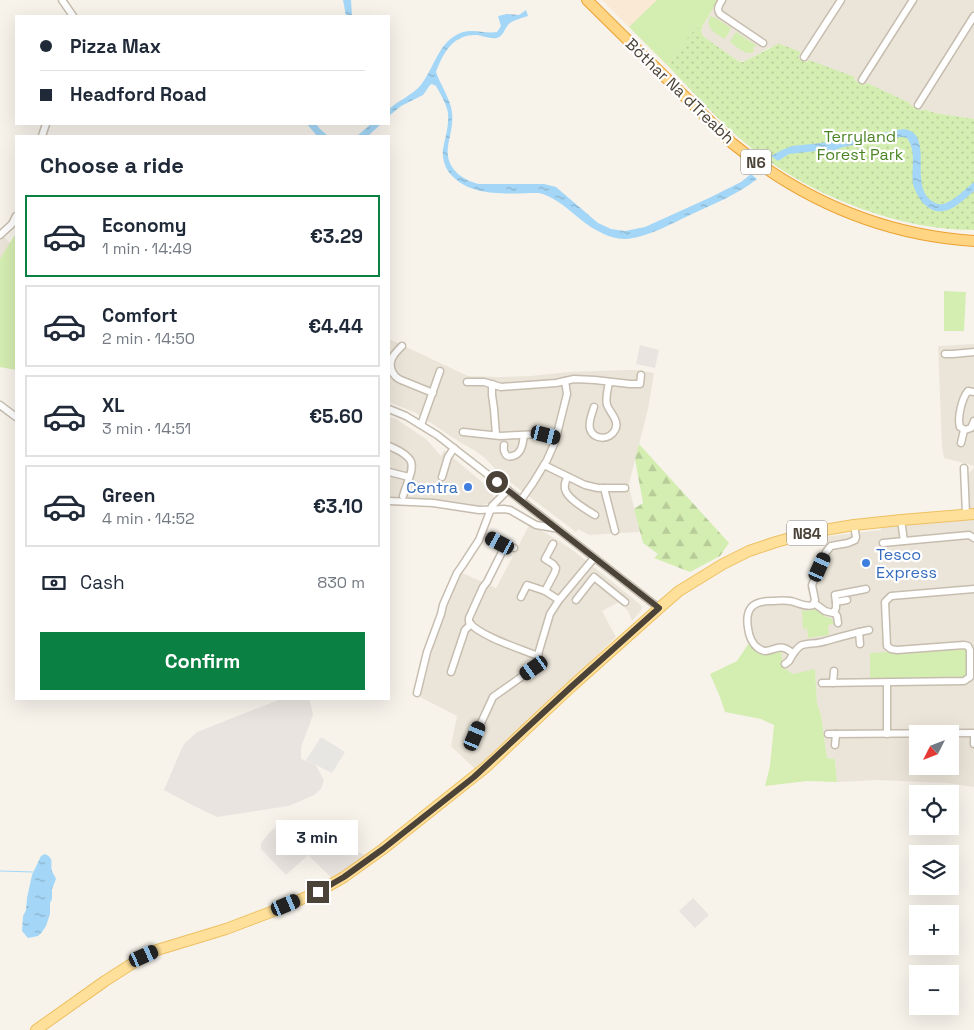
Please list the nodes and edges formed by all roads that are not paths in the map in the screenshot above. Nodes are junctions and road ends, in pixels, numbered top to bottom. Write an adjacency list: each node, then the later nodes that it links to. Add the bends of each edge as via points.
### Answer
1 (62, 0): 6 (street)
2 (587, 0): 14 (highway, Bóthar Na dTreabh / N6, via 732,143 799,190 862,219 936,237)
3 (722, 0): 8 (street, via 718,7 720,14)
4 (841, 0): 9 (street)
5 (913, 0): 10 (street)
6 (72, 15)
7 (974, 16): 11 (street)
8 (763, 43)
9 (804, 57)
10 (862, 80)
11 (918, 105)
12 (15, 218): 13 (street)
13 (0, 235)
14 (974, 241)
15 (402, 346): 25 (street, via 390,366 396,378)
16 (974, 352): 17 (street)
17 (945, 354)
18 (440, 372): 25 (street)
19 (641, 375): 22 (street, via 640,384)
20 (565, 381): 22 (street); 23 (street, via 501,387); 38 (street, via 567,394)
21 (467, 382): 23 (street)
22 (609, 382): 30 (street, via 607,404 615,419 616,430 608,437 595,435 590,428)
23 (492, 384): 36 (street)
24 (974, 392): 34 (street, via 968,391 964,398 958,420)
25 (433, 393): 33 (street)
26 (0, 405): 29 (street)
27 (594, 406): 30 (street)
28 (390, 409): 33 (street)
29 (15, 415)
30 (592, 415): 31 (street)
31 (600, 417)
32 (974, 421): 34 (street, via 971,428)
33 (421, 424): 42 (street)
34 (964, 430): 39 (street)
35 (463, 432): 36 (street)
36 (496, 435): 37 (street)
37 (524, 435): 38 (street); 40 (street, via 516,455 506,456)
38 (556, 437): 43 (street)
39 (961, 443)
40 (504, 445)
41 (390, 446): 46 (street, via 409,456 412,461)
42 (454, 448): 47 (street); 51 (street)
43 (544, 465): 48 (street); 53 (street)
44 (964, 468): 56 (street)
45 (390, 472): 46 (street)
46 (409, 477): 52 (street)
47 (442, 477)
48 (568, 477): 49 (street, via 585,485); 57 (street, via 564,485 567,493)
49 (604, 488): 50 (street); 61 (street)
50 (626, 488)
51 (508, 490): 53 (street); 55 (street)
52 (403, 496)
53 (521, 500): 60 (street)
54 (390, 501): 55 (street)
55 (490, 510): 60 (street, via 510,510 536,525); 97 (street, via 479,540 457,573 443,605)
56 (970, 514): 58 (main road, N84)
57 (595, 515)
58 (900, 520): 59 (main road, N84); 64 (street)
59 (854, 526): 81 (street, via 855,540 831,546 826,552 812,585); 82 (main road, N84, via 812,532 749,551 693,582)
60 (556, 528): 69 (street)
61 (615, 531)
62 (489, 537): 66 (street)
63 (974, 538): 64 (street, via 969,535)
64 (904, 541): 65 (street)
65 (883, 543)
66 (506, 544): 68 (street); 85 (street, via 469,618)
67 (553, 544): 74 (street, via 545,559 556,568)
68 (514, 548)
69 (594, 558): 70 (street); 82 (street)
70 (582, 572): 71 (street); 76 (street)
71 (592, 580): 77 (street); 79 (street, via 594,577)
72 (866, 589): 80 (street, via 835,595)
73 (974, 589): 96 (street, via 891,596 885,602 888,646 891,649 968,646 970,677 964,681)
74 (545, 591): 75 (street, via 527,585); 76 (street)
75 (521, 597)
76 (560, 600): 90 (street, via 548,617)
77 (576, 600)
78 (847, 600): 80 (street)
79 (625, 602)
80 (836, 602): 83 (street)
81 (814, 603): 83 (street, via 827,612); 89 (street, via 806,606 787,601 760,601 749,611 748,633 754,646 766,651 784,647)
82 (659, 608): 105 (main road, N84, via 486,766 344,877 271,912 144,956)
83 (834, 612): 84 (street)
84 (838, 623)
85 (471, 624): 90 (street, via 492,638); 93 (street, via 465,630)
86 (869, 630): 87 (street)
87 (859, 632): 88 (street); 89 (street, via 802,645)
88 (860, 644)
89 (793, 654): 91 (street)
90 (538, 656): 102 (street, via 536,668 492,697)
91 (784, 664)
92 (834, 671): 95 (street)
93 (451, 672)
94 (822, 683): 95 (street)
95 (833, 683): 96 (street)
96 (887, 683): 100 (street)
97 (417, 693)
98 (828, 734): 99 (street)
99 (836, 734): 100 (street); 104 (street)
100 (887, 734): 101 (street)
101 (974, 734): 103 (street)
102 (475, 736)
103 (974, 744)
104 (836, 745)
105 (36, 1030)

